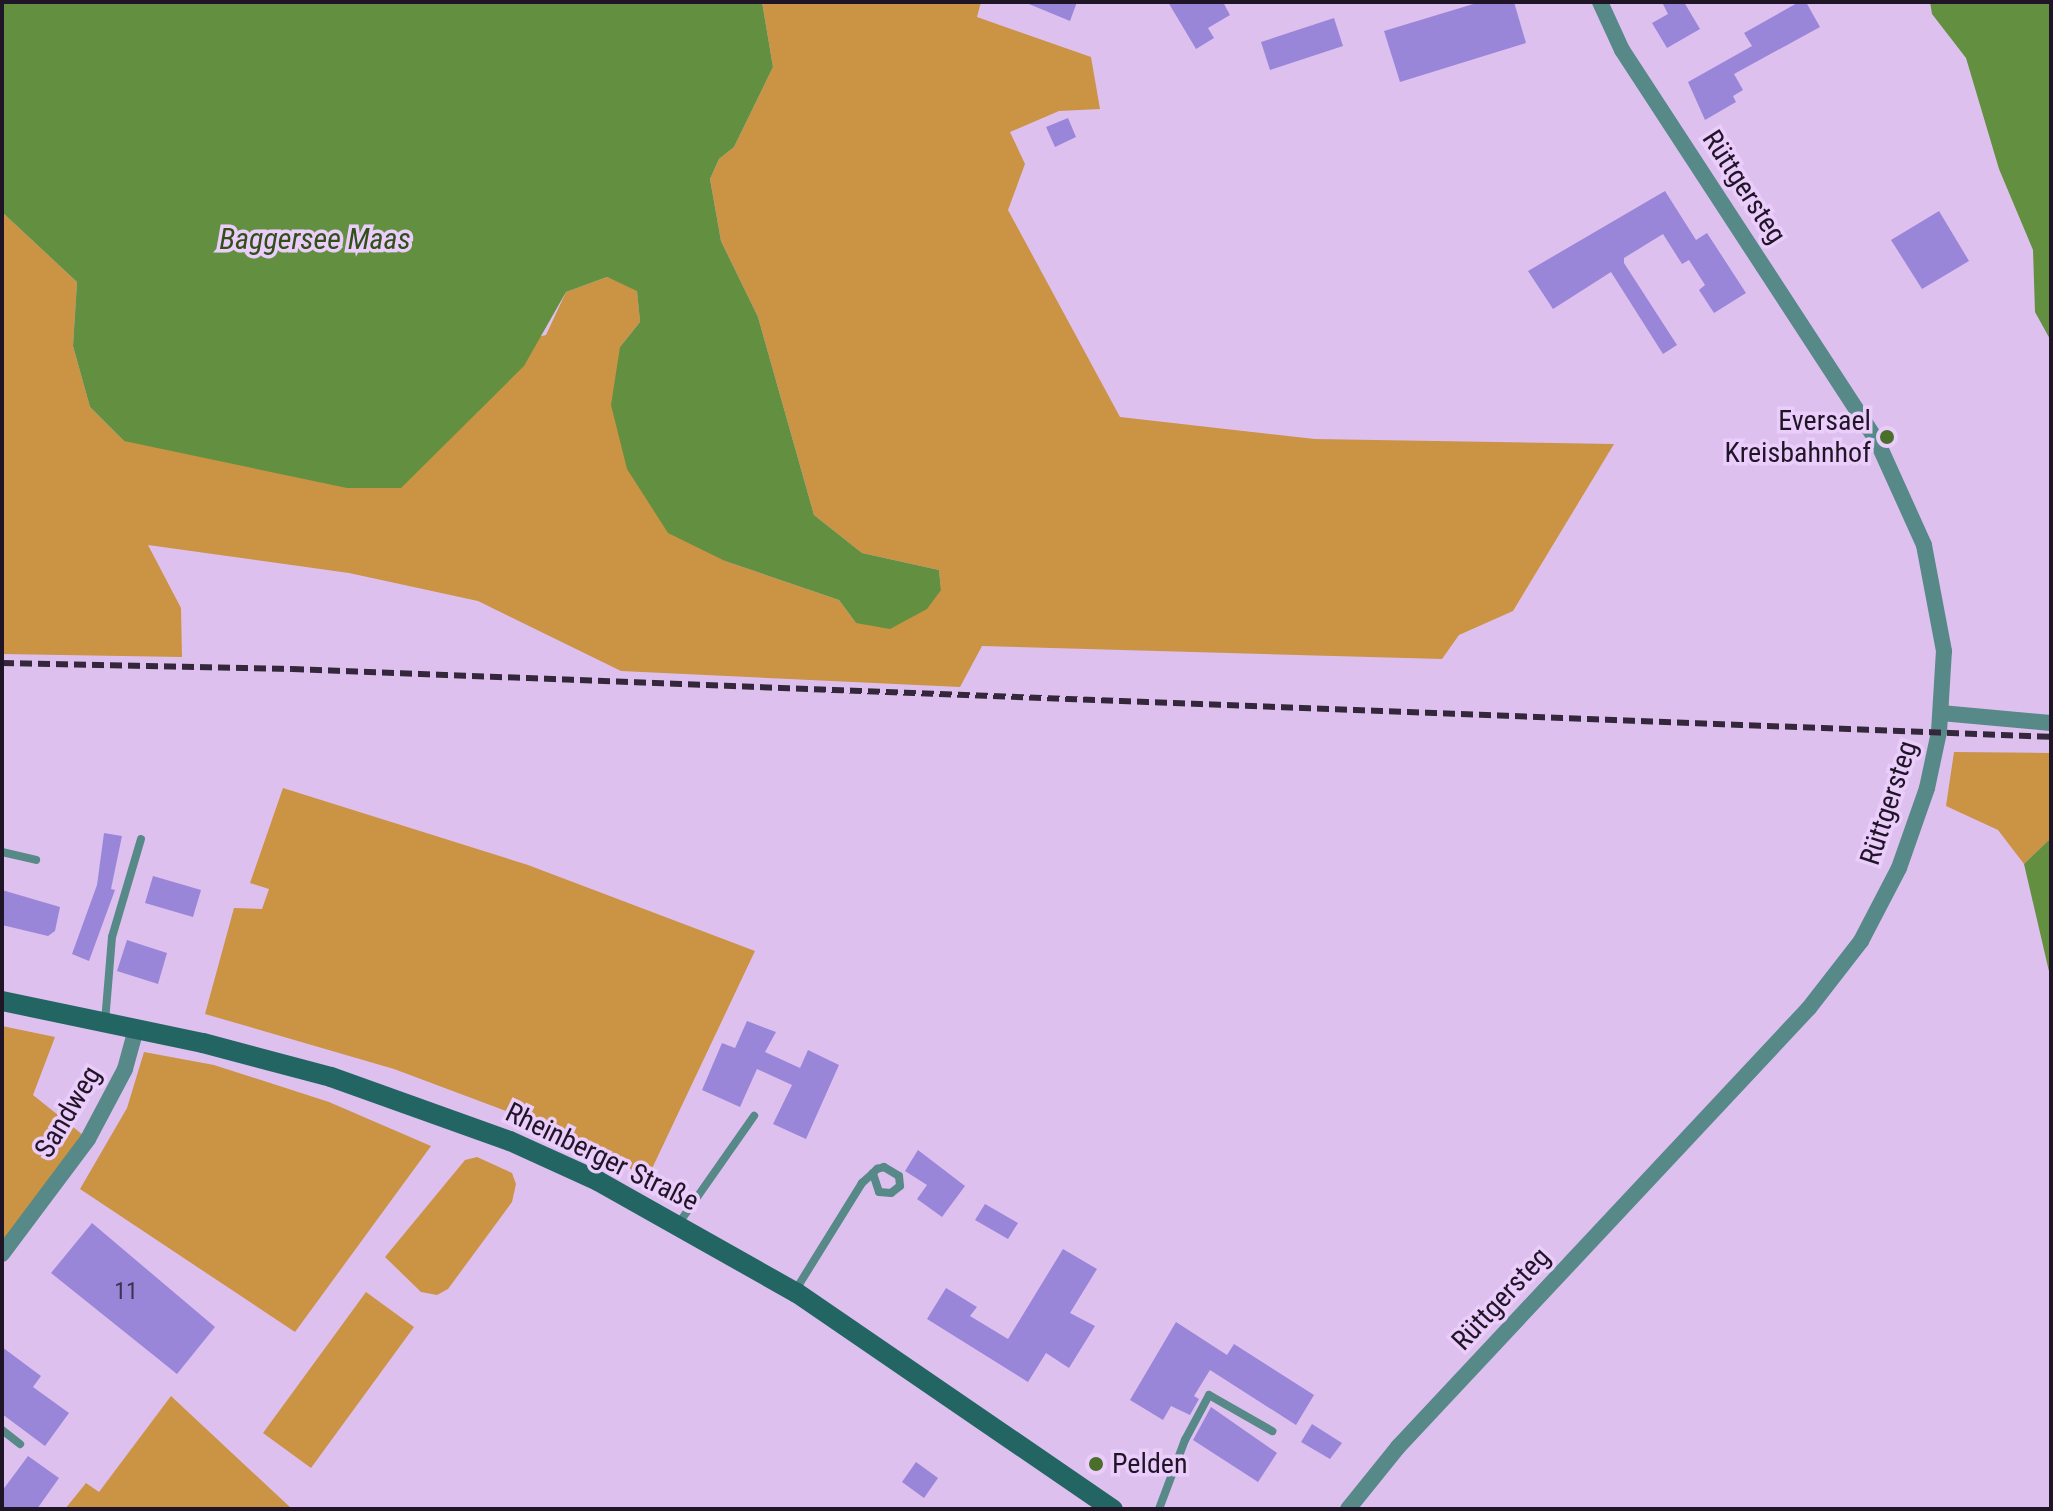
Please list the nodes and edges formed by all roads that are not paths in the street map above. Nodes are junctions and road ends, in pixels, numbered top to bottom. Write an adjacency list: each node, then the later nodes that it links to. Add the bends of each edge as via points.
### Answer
1 (1600, 2): 2 (street, Rüttgersteg, via 1622,50 1877,441 1924,545 1944,651)
2 (1941, 713): 3 (street); 20 (street, Rüttgersteg, via 1927,788 1899,868 1861,941 1809,1008 1398,1447)
3 (2051, 723)
4 (141, 839): 8 (lane, via 112,937)
5 (2, 852): 6 (lane)
6 (36, 860)
7 (2, 1001): 8 (main road, Rheinberger Straße)
8 (105, 1023): 9 (main road, Rheinberger Straße)
9 (136, 1029): 12 (main road, Rheinberger Straße, via 257,1057 423,1107 525,1148); 13 (street, Sandweg, via 125,1069 88,1139)
10 (754, 1116): 12 (lane)
11 (873, 1173): 14 (lane)
12 (679, 1223): 14 (main road, Rheinberger Straße)
13 (2, 1254)
14 (795, 1291): 18 (main road, Rheinberger Straße)
15 (2, 1430): 17 (lane)
16 (1272, 1431): 19 (lane, via 1209,1395)
17 (20, 1444)
18 (1113, 1509)
19 (1159, 1509)
20 (1348, 1509)

